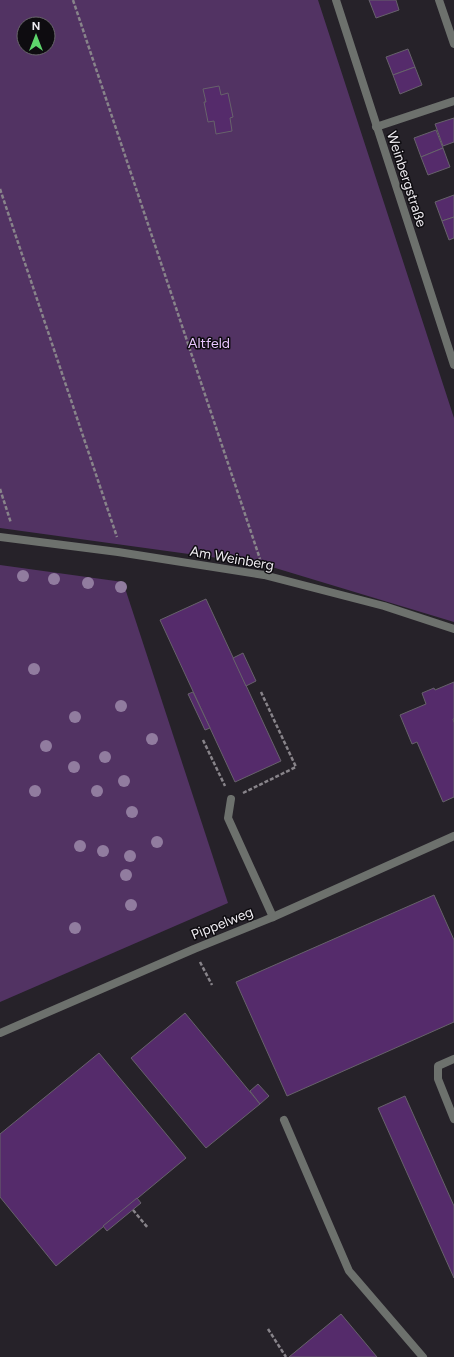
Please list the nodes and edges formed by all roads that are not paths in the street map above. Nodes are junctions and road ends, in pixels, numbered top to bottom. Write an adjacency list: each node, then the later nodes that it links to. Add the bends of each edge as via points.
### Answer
1 (336, 0): 5 (street, Weinbergstraße)
2 (440, 0): 3 (street)
3 (454, 44)
4 (454, 101): 5 (street)
5 (376, 127): 6 (street, Weinbergstraße)
6 (454, 365)
7 (0, 537): 8 (street, Am Weinberg, via 264,575 384,606)
8 (454, 629)
9 (231, 799): 11 (street, via 228,818)
10 (454, 836): 11 (street, Pippelweg)
11 (273, 917): 12 (street, Pippelweg)
12 (0, 1033)
13 (454, 1059): 14 (street, via 438,1066 438,1079)
14 (454, 1119)
15 (284, 1120): 16 (street, via 349,1271)
16 (423, 1357)

